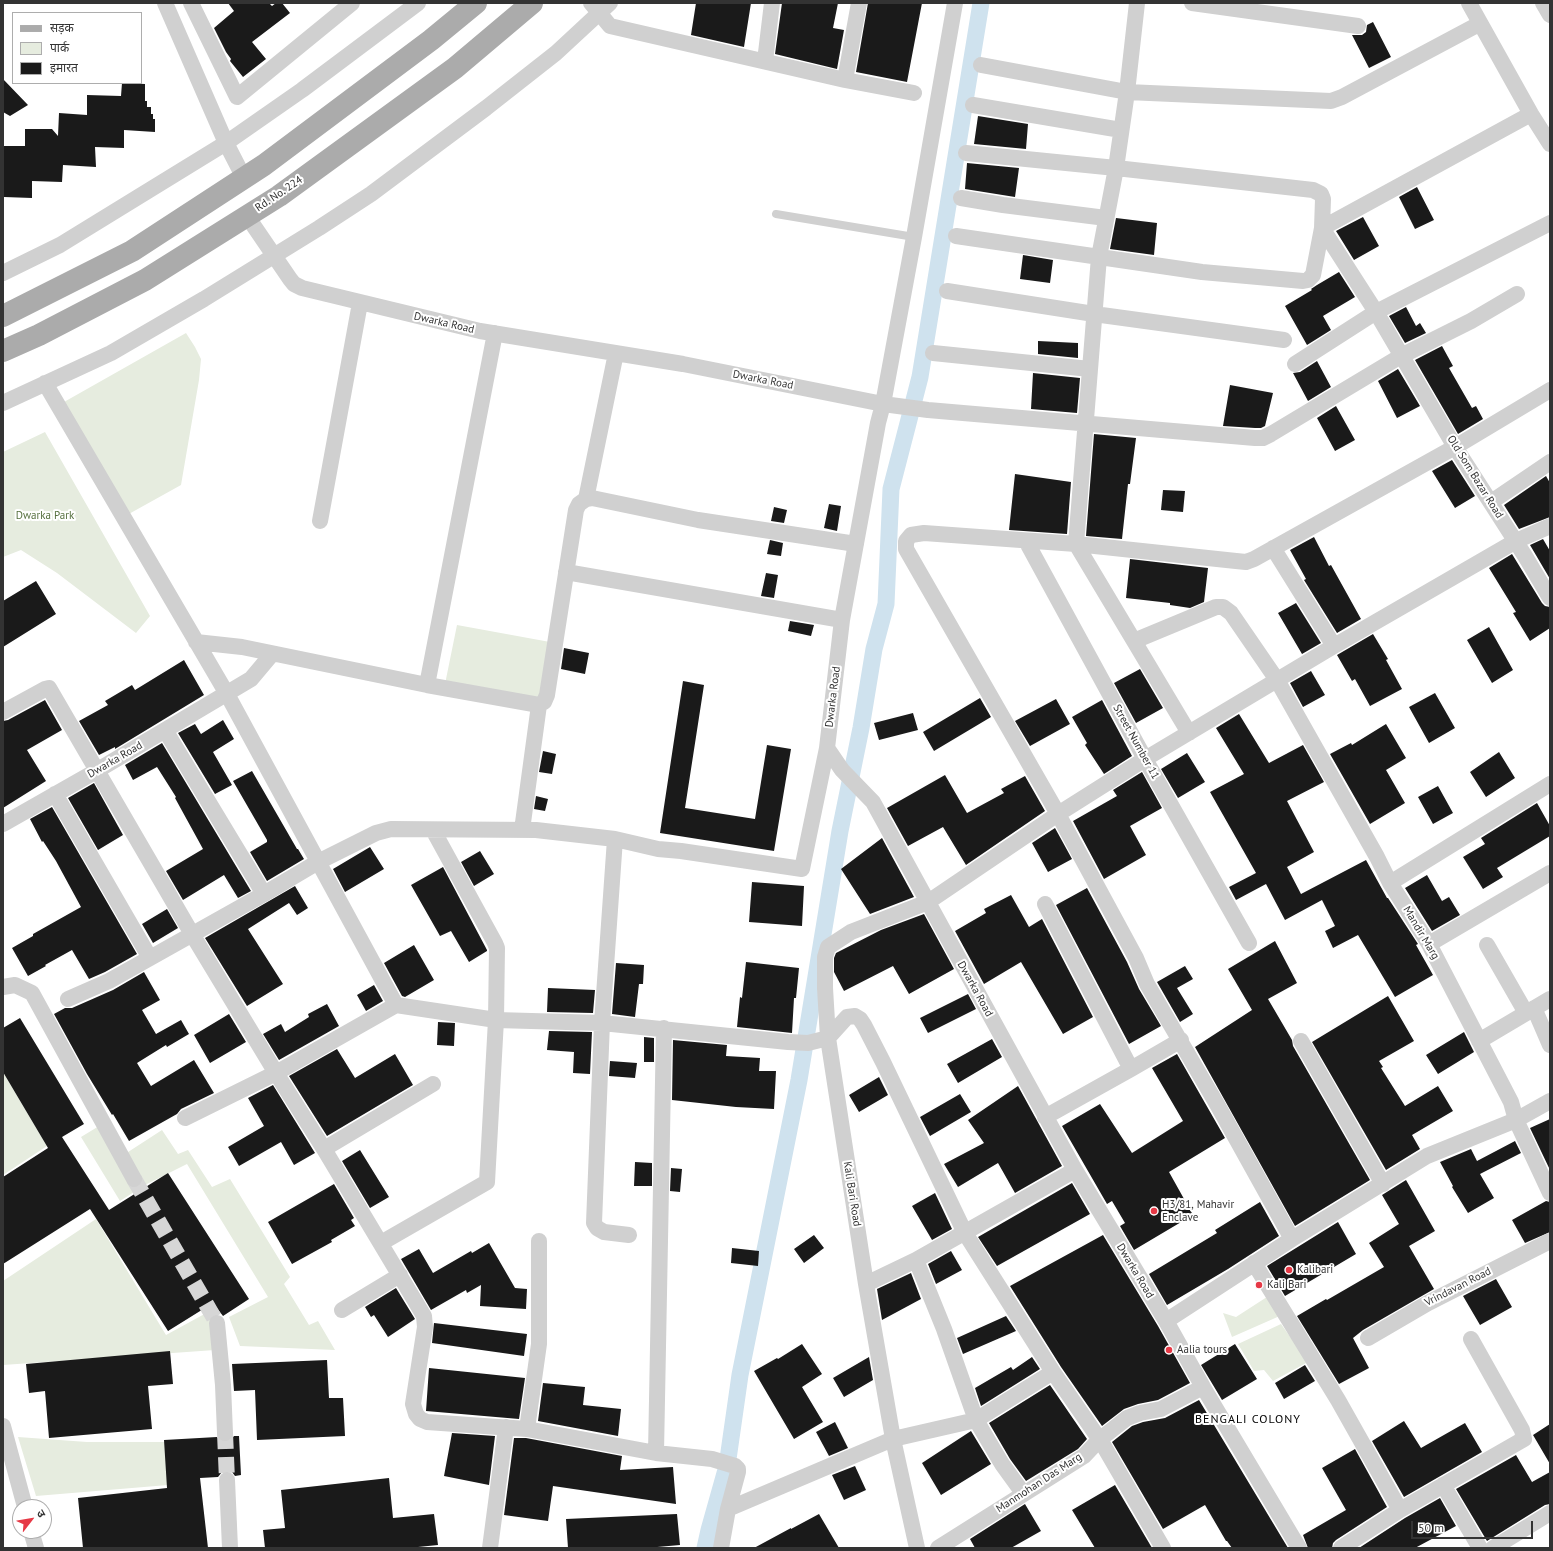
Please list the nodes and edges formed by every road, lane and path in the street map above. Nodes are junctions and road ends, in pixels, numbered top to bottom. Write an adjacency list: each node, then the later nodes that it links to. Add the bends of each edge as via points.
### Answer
1 (165, 3): 26 (street)
2 (192, 3): 3 (street, via 237,97)
3 (352, 3)
4 (418, 3): 26 (street)
5 (476, 3): 30 (main road, via 431,40)
6 (532, 3): 33 (main road, Rd. No. 224, via 455,68 279,196)
7 (772, 3): 18 (street)
8 (859, 3): 20 (street)
9 (955, 3): 38 (street)
10 (1137, 3): 21 (street)
11 (1192, 3): 17 (street)
12 (1468, 3): 16 (street)
13 (1543, 3): 15 (street)
14 (600, 6): 18 (street, via 610,26); 39 (street, via 556,53 486,108 371,194)
15 (1550, 15)
16 (1479, 24): 21 (street, via 1331,101); 24 (street)
17 (1358, 26)
18 (765, 61): 20 (street)
19 (981, 65): 21 (street)
20 (845, 80): 22 (street)
21 (1127, 92): 25 (street)
22 (914, 93)
23 (973, 105): 25 (street)
24 (1531, 114): 27 (street); 36 (street)
25 (1121, 130): 29 (street)
26 (226, 143): 30 (street); 41 (street, via 60,245)
27 (1550, 144)
28 (966, 153): 29 (street)
29 (1116, 168): 34 (street); 36 (street, via 1318,192 1323,199)
30 (244, 178): 47 (main road, via 132,251)
31 (961, 198): 34 (street)
32 (776, 214): 38 (lane)
33 (247, 216): 39 (street, Dwarka Road); 50 (main road, Rd. No. 224, via 145,280)
34 (1106, 218): 40 (street)
35 (1550, 223): 45 (street)
36 (1322, 228): 40 (street, via 1313,275 1302,281 1202,272); 45 (street, Old Som Bazar Road)
37 (956, 236): 40 (street)
38 (914, 237): 59 (street)
39 (275, 255): 44 (street, Dwarka Road, via 294,284); 56 (street, via 111,353)
40 (1099, 258): 46 (street)
41 (3, 273)
42 (947, 291): 46 (street)
43 (1517, 294): 53 (street, via 1471,321)
44 (360, 303): 48 (street, Dwarka Road); 65 (street)
45 (1376, 312): 53 (street, Old Som Bazar Road); 54 (street)
46 (1094, 314): 49 (street); 55 (street)
47 (3, 316)
48 (495, 334): 51 (street, Dwarka Road); 80 (street)
49 (1284, 340)
50 (3, 351)
51 (616, 353): 59 (street, Dwarka Road); 63 (street)
52 (933, 353): 55 (street)
53 (1401, 356): 60 (street, via 1263,438); 61 (street, Old Som Bazar Road)
54 (1295, 364)
55 (1090, 369): 60 (street)
56 (46, 383): 58 (street); 76 (street)
57 (1550, 390): 61 (street)
58 (3, 403)
59 (883, 404): 60 (street); 69 (street, Dwarka Road)
60 (1086, 423): 70 (street)
61 (1455, 447): 64 (street, Old Som Bazar Road); 71 (street)
62 (1550, 462): 64 (street)
63 (586, 499): 69 (street, via 592,498 698,520); 72 (street, via 576,510)
64 (1491, 502): 68 (street, Old Som Bazar Road)
65 (320, 521)
66 (1550, 526): 68 (street)
67 (1026, 541): 70 (street); 87 (street, Street Number 11); 91 (street, via 916,534 911,535 906,541 906,549)
68 (1516, 541): 73 (street, Old Som Bazar Road); 77 (street)
69 (856, 544): 74 (street, Dwarka Road)
70 (1076, 544): 71 (street, via 1246,562); 75 (street)
71 (1272, 548): 77 (street)
72 (566, 572): 74 (street); 82 (street, via 547,695 544,702)
73 (1550, 598)
74 (842, 620): 86 (street, Dwarka Road)
75 (1134, 641): 79 (street, Mandir Marg, via 1216,607 1223,607 1231,613); 85 (street)
76 (196, 642): 78 (street, via 223,644); 81 (street)
77 (1334, 646): 79 (street)
78 (272, 654): 80 (street); 81 (street, Dwarka Road, via 252,679)
79 (1277, 680): 85 (street); 98 (street, Mandir Marg)
80 (427, 685): 82 (street)
81 (227, 694): 84 (street, Dwarka Road); 96 (street)
82 (539, 705): 94 (street)
83 (3, 712): 88 (street, via 49,688)
84 (166, 730): 88 (street, Dwarka Road); 99 (street)
85 (1189, 733): 87 (street)
86 (827, 748): 95 (street, via 802,869 681,850 658,849); 100 (street, Dwarka Road, via 842,770 873,802)
87 (1145, 759): 91 (street); 103 (street, Street Number 11)
88 (98, 770): 90 (street, Dwarka Road); 102 (street)
89 (1550, 784): 98 (street)
90 (55, 794): 92 (street, Dwarka Road); 106 (street)
91 (1058, 814): 100 (street); 116 (street, via 1136,958 1147,984)
92 (3, 824)
93 (433, 830): 94 (street); 96 (street, via 386,830); 112 (street, via 495,944)
94 (522, 830): 95 (street)
95 (615, 839): 113 (street)
96 (318, 862): 99 (street); 110 (street)
97 (1550, 873): 104 (street)
98 (1390, 883): 104 (street, Mandir Marg)
99 (264, 894): 102 (street)
100 (928, 902): 115 (street, Kali Bari Road, via 851,932 828,947 825,957); 124 (street, Dwarka Road)
101 (1045, 904): 120 (street)
102 (192, 934): 106 (street); 121 (street)
103 (1249, 943)
104 (1429, 944): 118 (street, Mandir Marg)
105 (1487, 945): 111 (street)
106 (150, 958): 108 (street, via 109,981)
107 (3, 987): 129 (street, via 15,985 32,993)
108 (68, 999)
109 (1550, 1000): 111 (street)
110 (396, 1005): 112 (street); 121 (street)
111 (1530, 1011): 118 (street); 119 (street)
112 (496, 1020): 113 (street); 137 (street, via 487,1182)
113 (602, 1023): 114 (street); 133 (street, via 594,1223 600,1230)
114 (664, 1028): 115 (street, via 788,1042 808,1043); 156 (street)
115 (828, 1038): 132 (street, via 847,1017 855,1016 860,1019); 141 (street, Kali Bari Road)
116 (1181, 1040): 120 (street); 134 (street)
117 (1301, 1041): 130 (street)
118 (1479, 1041): 126 (street, Mandir Marg, via 1511,1102)
119 (1550, 1045)
120 (1132, 1070): 124 (street)
121 (276, 1073): 125 (street); 127 (street)
122 (433, 1084): 127 (street)
123 (1550, 1101): 126 (street)
124 (1046, 1117): 128 (street, Dwarka Road)
125 (185, 1118)
126 (1516, 1120): 130 (street, via 1427,1156); 131 (street, Mandir Marg)
127 (324, 1148): 137 (street)
128 (1075, 1170): 132 (street); 143 (street, Dwarka Road)
129 (134, 1179)
130 (1383, 1184): 134 (street)
131 (1550, 1192)
132 (965, 1233): 138 (street); 147 (street)
133 (629, 1235)
134 (1292, 1239): 139 (street)
135 (539, 1241): 152 (street, via 539,1344)
136 (1550, 1241): 145 (street, Vrindavan Road, via 1428,1303)
137 (381, 1243): 140 (street)
138 (916, 1260): 141 (street); 149 (street)
139 (1254, 1263): 143 (street); 162 (street, via 1338,1400)
140 (400, 1275): 142 (street); 151 (street, via 424,1316 425,1327 413,1404 416,1414 427,1422)
141 (866, 1284): 154 (street, Kali Bari Road)
142 (342, 1310)
143 (1166, 1321): 148 (street, Dwarka Road)
144 (217, 1323): 153 (street)
145 (1368, 1338)
146 (1471, 1339): 158 (street, via 1522,1430 1524,1439)
147 (1053, 1372): 149 (street); 155 (street)
148 (1203, 1387): 155 (street, Manmohan Das Marg, via 1160,1409 1127,1418); 170 (street, Dwarka Road)
149 (976, 1420): 154 (street); 159 (street)
150 (3, 1426): 160 (street)
151 (506, 1427): 152 (street); 165 (street)
152 (527, 1429): 156 (street)
153 (225, 1433)
154 (893, 1439): 161 (street); 167 (street, Kali Bari Road)
155 (1099, 1440): 159 (street, Manmohan Das Marg, via 1084,1456); 169 (street)
156 (656, 1453): 161 (street, via 712,1459 735,1466 738,1472)
157 (227, 1480): 164 (street)
158 (1443, 1485): 162 (street); 172 (street)
159 (1023, 1493): 168 (street, Manmohan Das Marg)
160 (23, 1499)
161 (728, 1510): 166 (street)
162 (1400, 1510): 171 (street)
163 (1550, 1513): 173 (street)
164 (230, 1548)
165 (490, 1548)
166 (721, 1548)
167 (916, 1548)
168 (938, 1548)
169 (1163, 1548)
170 (1299, 1548)
171 (1341, 1548)
172 (1480, 1548)
173 (1493, 1548)

